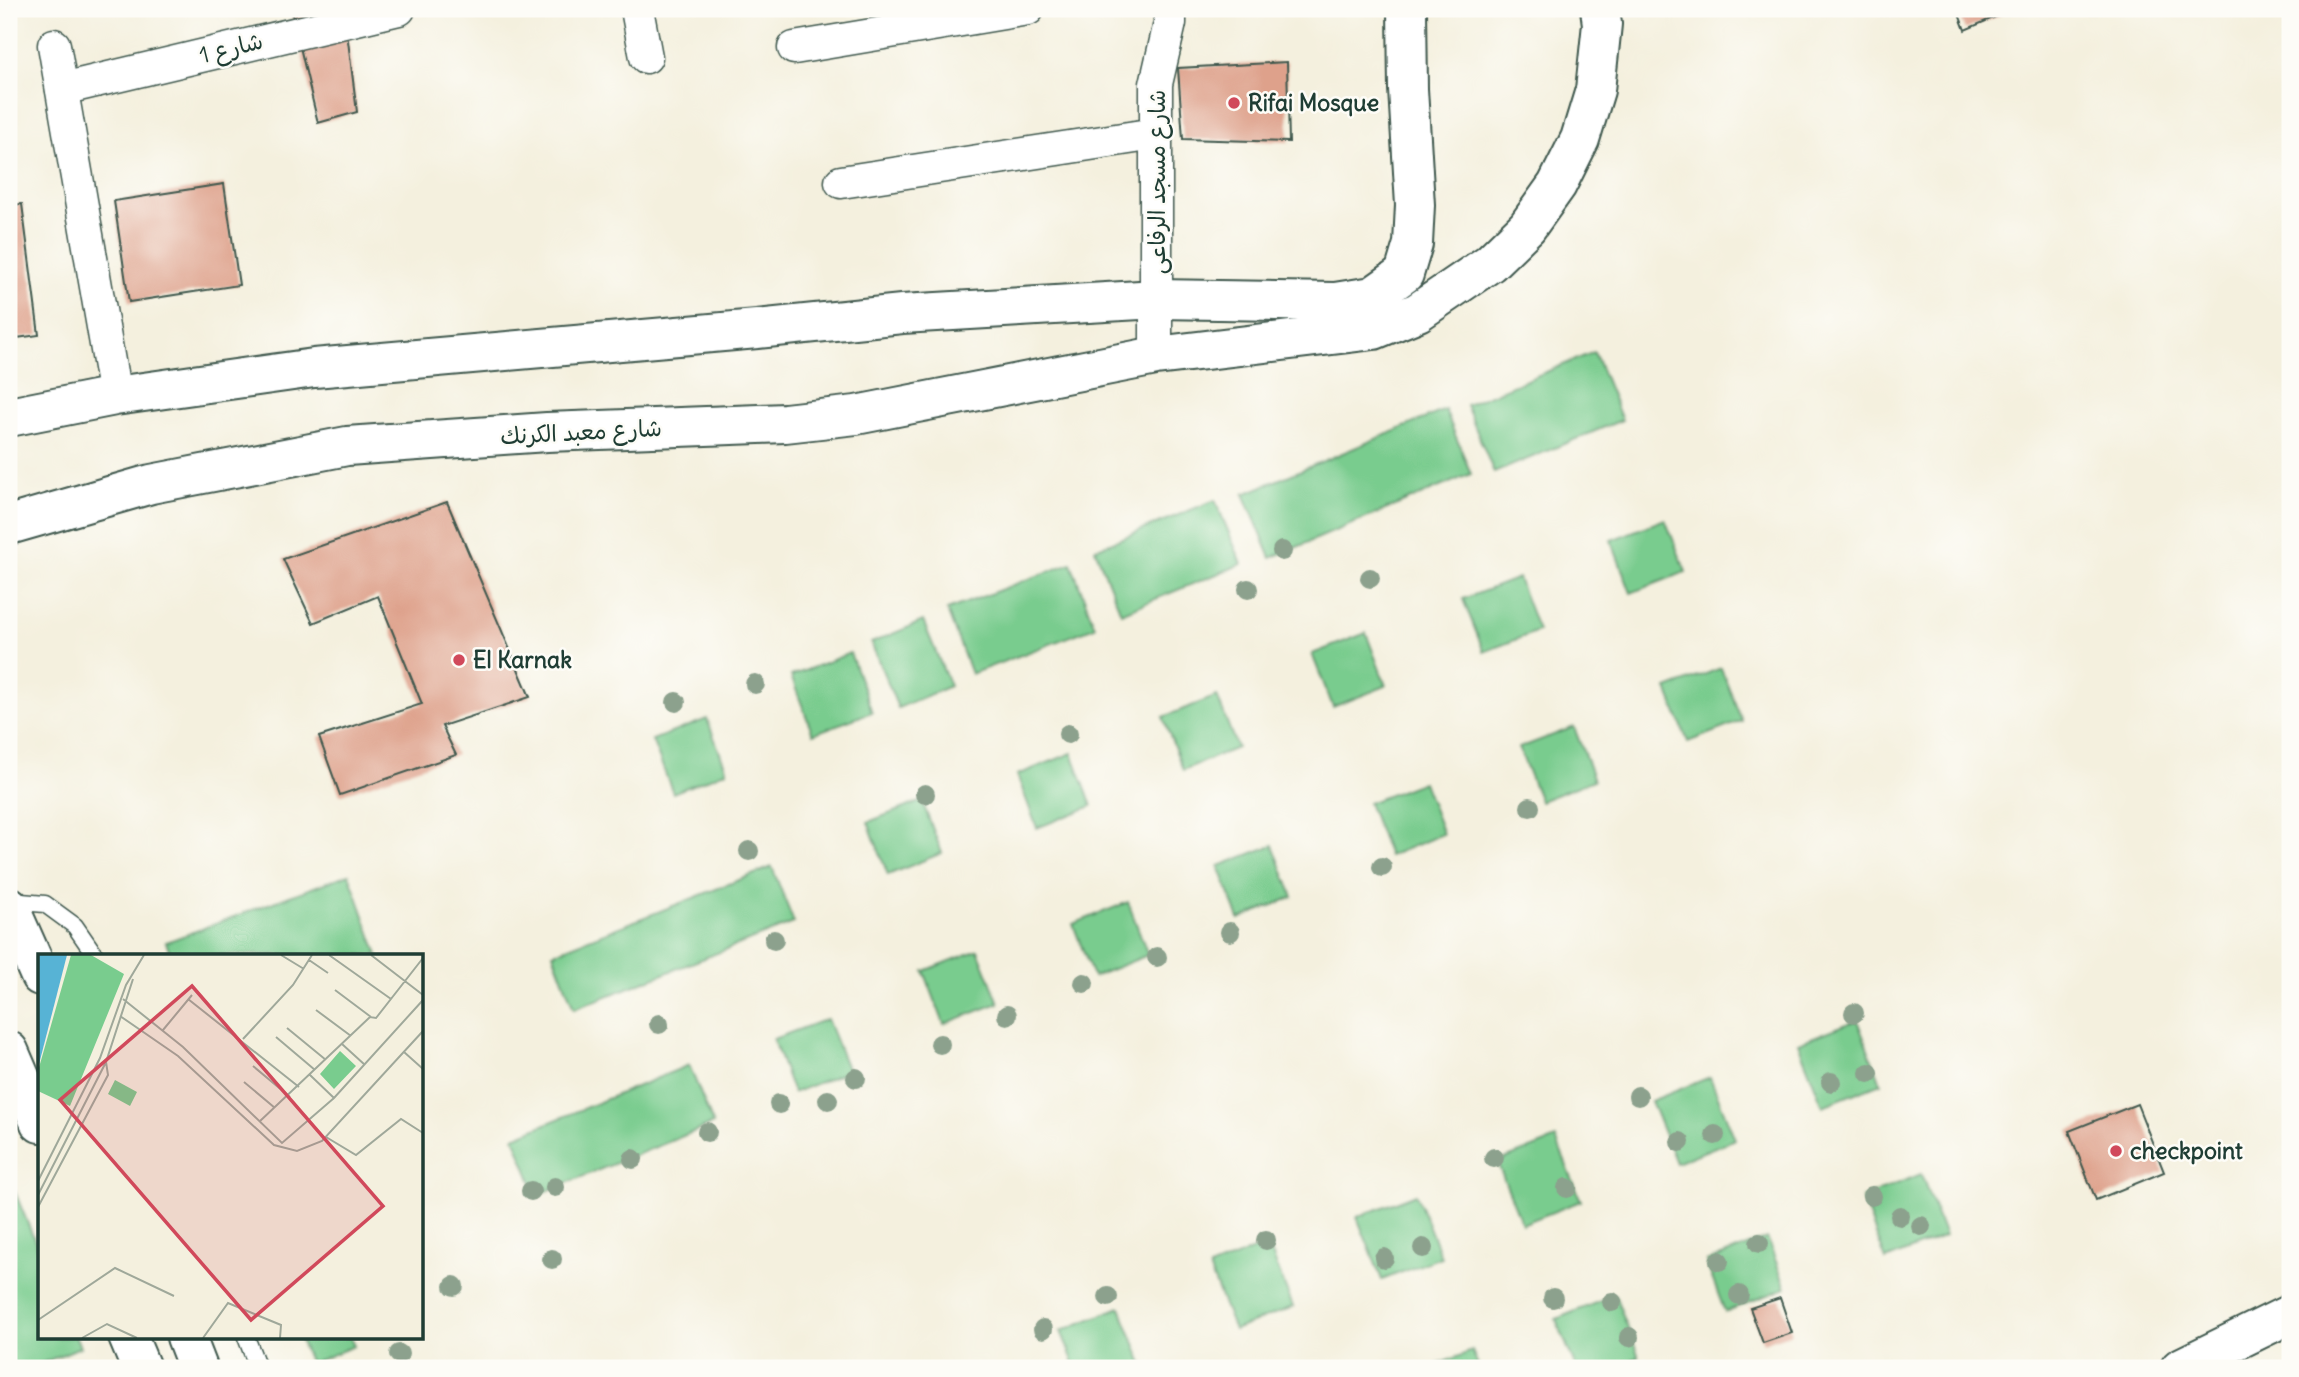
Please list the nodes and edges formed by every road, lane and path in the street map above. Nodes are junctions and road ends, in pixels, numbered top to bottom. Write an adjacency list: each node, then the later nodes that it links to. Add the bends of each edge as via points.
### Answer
1 (399, 9): 10 (street, شارع 1)
2 (637, 9): 9 (street)
3 (1028, 9): 8 (street)
4 (1170, 9): 11 (street, شارع مسجد الرفاعى, via 1156,84)
5 (1407, 9): 13 (street, via 1415,205 1413,244 1404,274 1373,296 1335,302)
6 (1601, 9): 14 (street, شارع معبد الكرنك, via 1595,90 1580,139 1558,185 1527,227 1490,263 1418,312 1374,330)
7 (54, 45): 10 (street)
8 (794, 48)
9 (646, 57)
10 (62, 89): 15 (street)
11 (1155, 134): 12 (street); 13 (street, شارع مسجد الرفاعى)
12 (841, 182)
13 (1157, 299): 14 (street, شارع مسجد الرفاعى); 15 (street, via 902,314 313,368)
14 (1156, 356): 17 (street, شارع معبد الكرنك, via 856,415 785,423 347,446 151,484)
15 (115, 396): 16 (street)
16 (9, 417)
17 (9, 525)
18 (9, 904): 19 (lane, via 45,904 75,926); 20 (street)
19 (94, 954)
20 (38, 970)
21 (9, 1051): 22 (street)
22 (38, 1119)
23 (2290, 1314): 30 (street)
24 (128, 1338): 27 (street)
25 (186, 1338): 28 (street)
26 (246, 1338): 29 (lane)
27 (141, 1368)
28 (198, 1368)
29 (258, 1368)
30 (2180, 1368)

